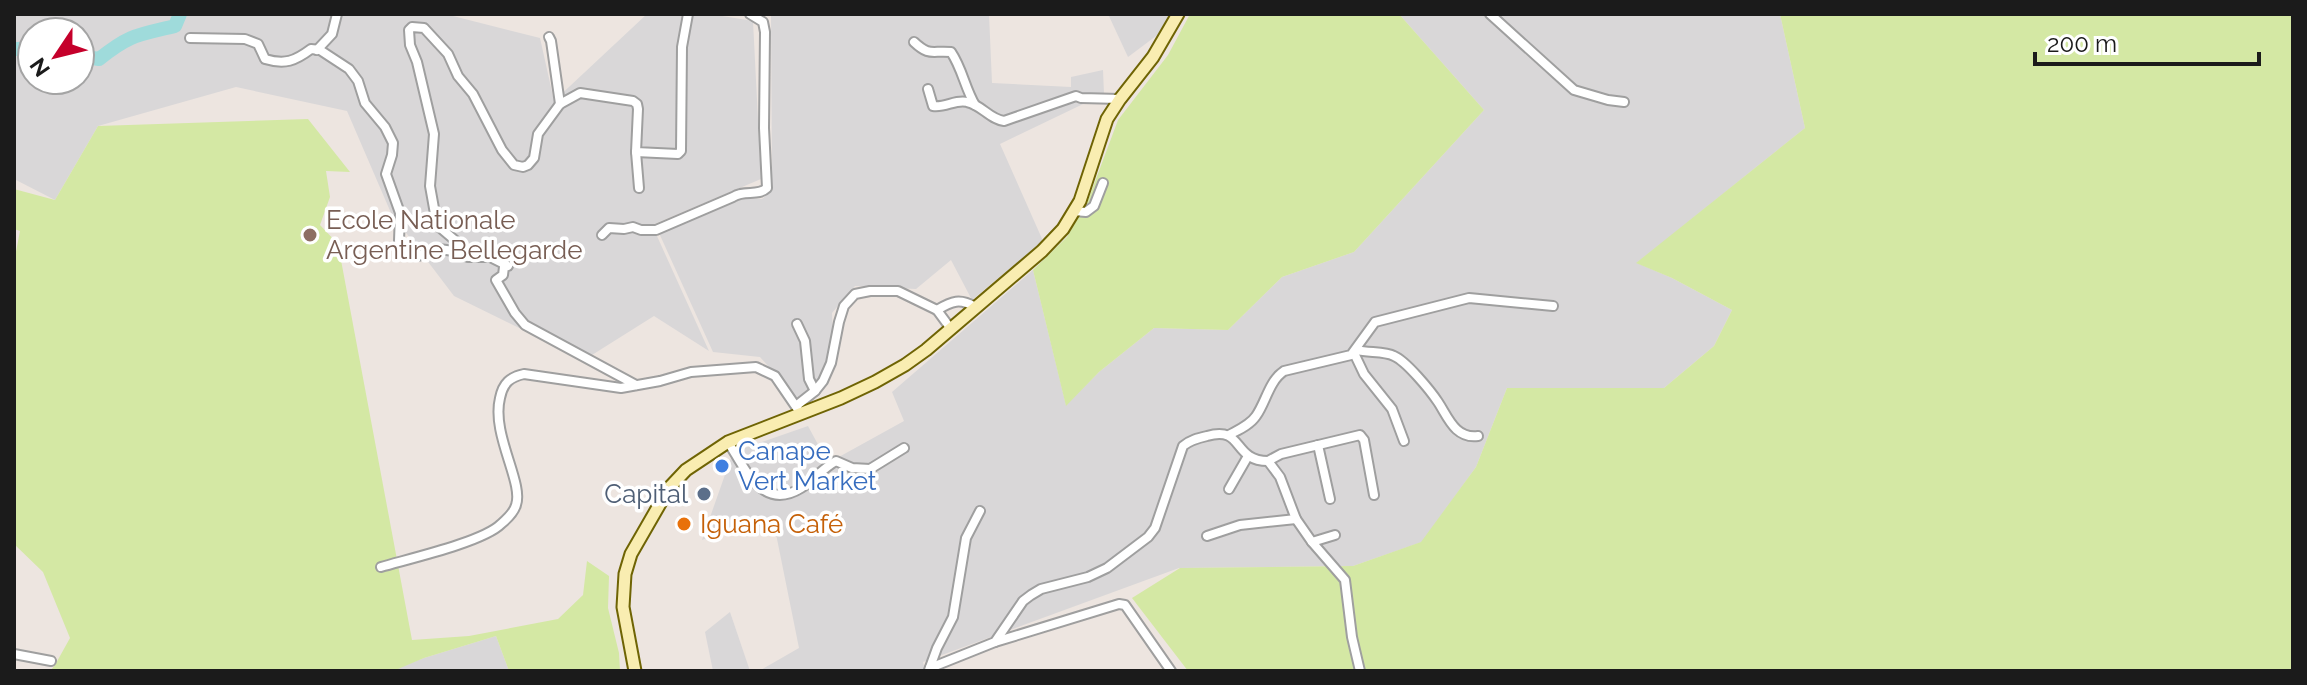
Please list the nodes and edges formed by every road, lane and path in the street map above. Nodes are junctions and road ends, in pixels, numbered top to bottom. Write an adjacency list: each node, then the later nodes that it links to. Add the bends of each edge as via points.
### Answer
1 (337, 14): 9 (street, via 332,34)
2 (688, 14): 15 (street, via 682,47 681,151)
3 (750, 14): 19 (street, via 763,22 765,32 767,188 740,192 656,230 609,228)
4 (1178, 14): 11 (street)
5 (1490, 14): 12 (street, via 1574,90)
6 (549, 37): 13 (street)
7 (190, 38): 9 (street, via 245,39 275,62)
8 (914, 42): 14 (street, via 924,52 951,52)
9 (317, 50): 20 (street, via 349,69 393,143 386,174 398,205 404,249 418,256 439,249)
10 (928, 89): 14 (street, via 933,106 958,101)
11 (1120, 99): 14 (street, via 1076,96 1004,121); 18 (street, via 1107,119)
12 (1624, 102)
13 (560, 104): 15 (street, via 580,93 633,101 638,109); 20 (street, via 538,134 534,158 523,167 514,165 448,54 424,28 409,30 434,134 430,186 437,225)
14 (975, 105)
15 (636, 152): 17 (street)
16 (1103, 183): 18 (street, via 1091,209)
17 (639, 188)
18 (1074, 211): 22 (street, via 1042,251)
19 (602, 235)
20 (461, 252): 27 (street, via 508,266 496,280 525,325)
21 (1553, 306): 26 (street, via 1469,298 1375,322)
22 (975, 307): 23 (street, via 965,301); 25 (street)
23 (937, 310): 25 (street); 28 (street, via 898,291 855,294 844,306 831,363)
24 (797, 324): 28 (street)
25 (951, 329): 29 (street, via 887,376)
26 (1356, 352): 30 (street, via 1281,373 1257,415); 31 (street, via 1400,360 1461,434); 32 (street, via 1364,374 1392,409)
27 (636, 385): 29 (street, via 691,372 756,367 775,376); 46 (street, via 621,388 524,374 506,382 497,415 517,487 510,515 480,536)
28 (815, 391): 29 (street)
29 (798, 410): 33 (street)
30 (1229, 435): 36 (street); 47 (street, via 1219,432 1186,443 1148,537 1107,568 1031,595)
31 (1478, 436)
32 (1404, 441)
33 (728, 442): 35 (street, via 754,484 777,495 801,488 836,461 870,469); 51 (street, via 669,488 631,554 623,607)
34 (1318, 445): 37 (street); 39 (street, via 1360,435); 40 (street)
35 (904, 448)
36 (1248, 456): 37 (street); 38 (street)
37 (1268, 461): 42 (street)
38 (1229, 489)
39 (1374, 495)
40 (1330, 499)
41 (980, 511): 50 (street, via 966,538 953,617)
42 (1296, 519): 44 (street, via 1240,525); 45 (street)
43 (1335, 535): 45 (street)
44 (1207, 536)
45 (1312, 542): 53 (street, via 1345,580)
46 (381, 567)
47 (995, 642): 50 (street); 52 (street, via 1119,604 1125,605)
48 (14, 654): 49 (street)
49 (51, 661)
50 (930, 669)
51 (635, 671)
52 (1171, 671)
53 (1360, 671)

